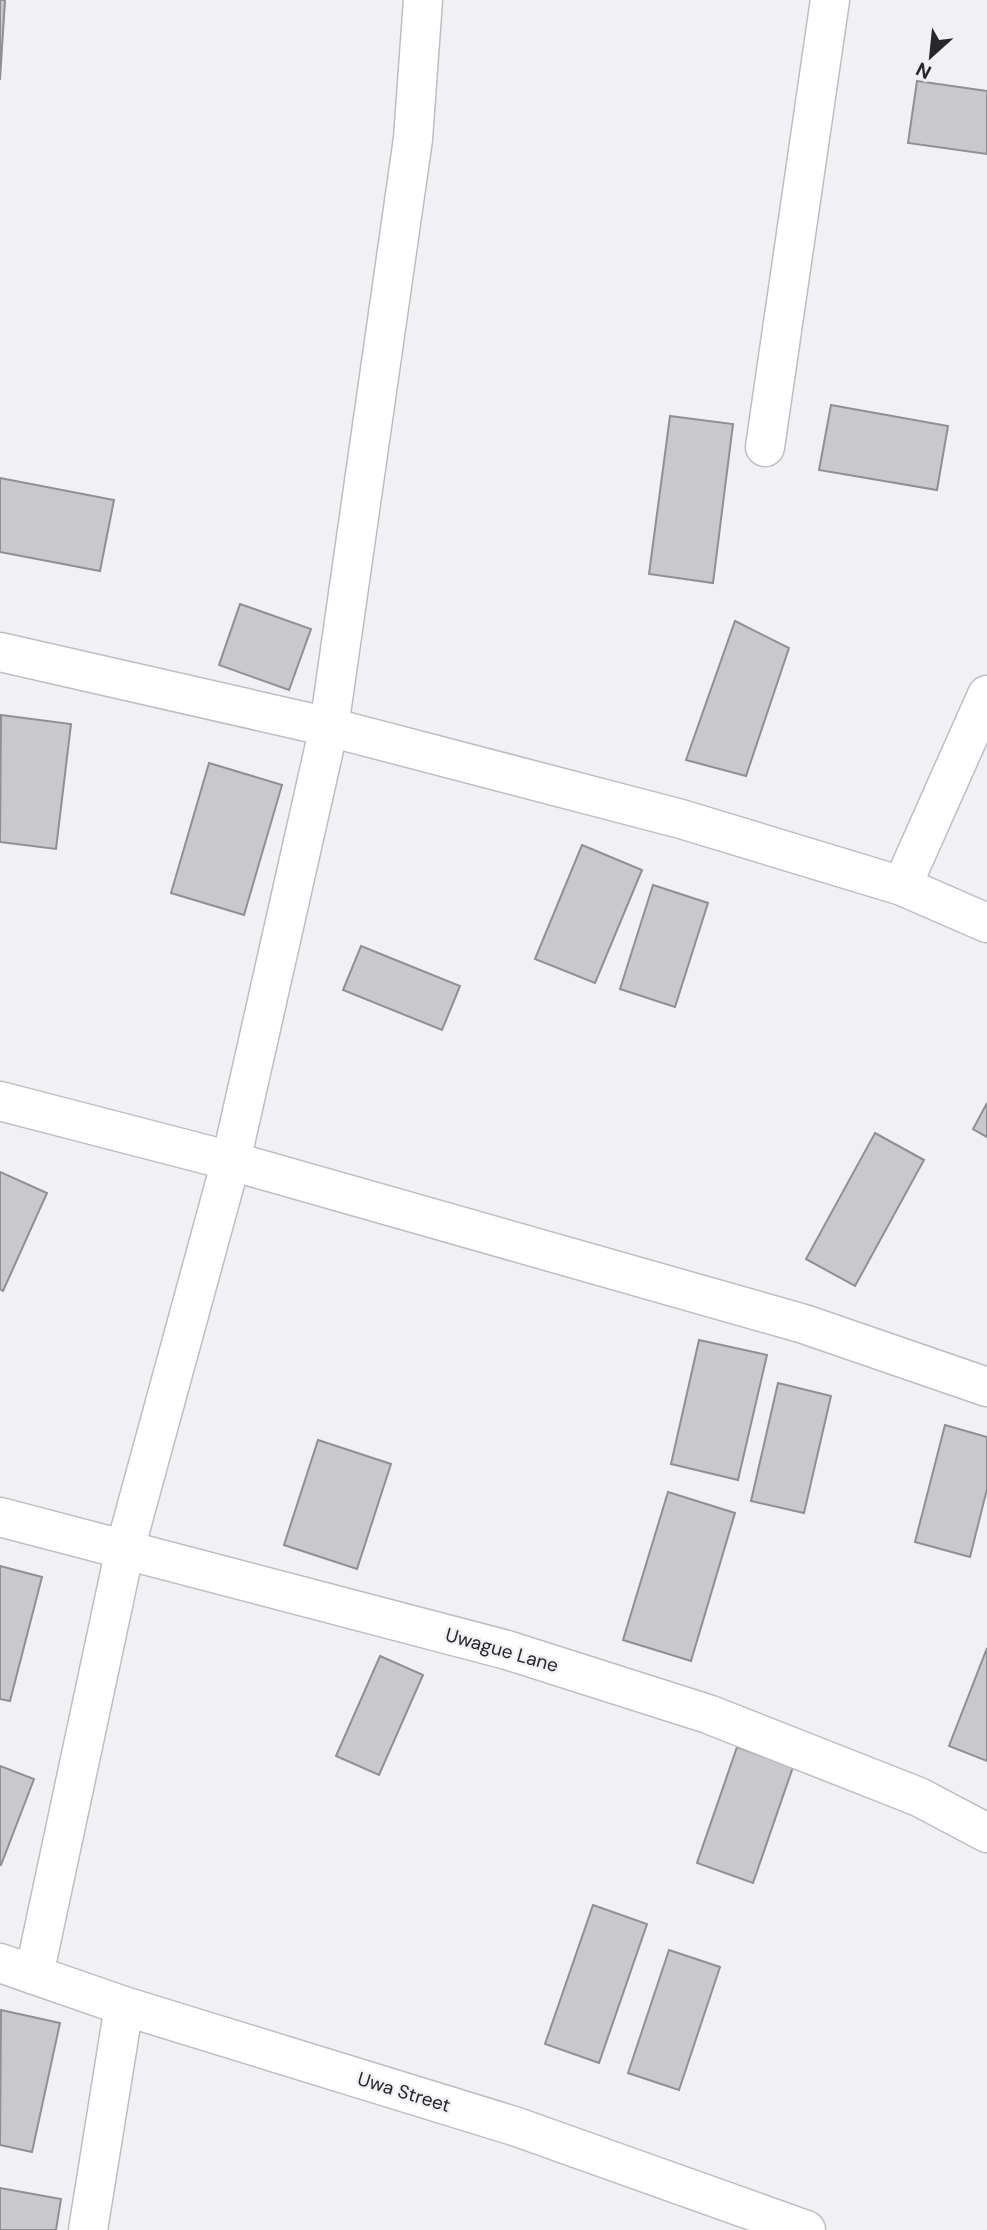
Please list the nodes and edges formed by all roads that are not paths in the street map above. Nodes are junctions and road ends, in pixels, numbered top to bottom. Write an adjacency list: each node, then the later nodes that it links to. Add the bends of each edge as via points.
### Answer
1 (423, 0): 6 (street, via 413,139)
2 (830, 0): 3 (street)
3 (765, 447)
4 (0, 652): 6 (street)
5 (987, 695): 7 (street)
6 (329, 727): 7 (street, via 681,819); 10 (street)
7 (902, 886): 8 (street)
8 (987, 923)
9 (0, 1101): 10 (street)
10 (231, 1161): 11 (street, via 804,1324); 13 (street)
11 (987, 1387)
12 (0, 1517): 13 (street, Uwague Lane)
13 (125, 1549): 14 (street, Uwague Lane, via 507,1650 708,1714 919,1797); 15 (street)
14 (987, 1833)
15 (17, 1969): 16 (street, Uwa Street)
16 (124, 2006): 17 (street); 18 (street, Uwa Street, via 514,2126)
17 (88, 2230)
18 (806, 2230)

